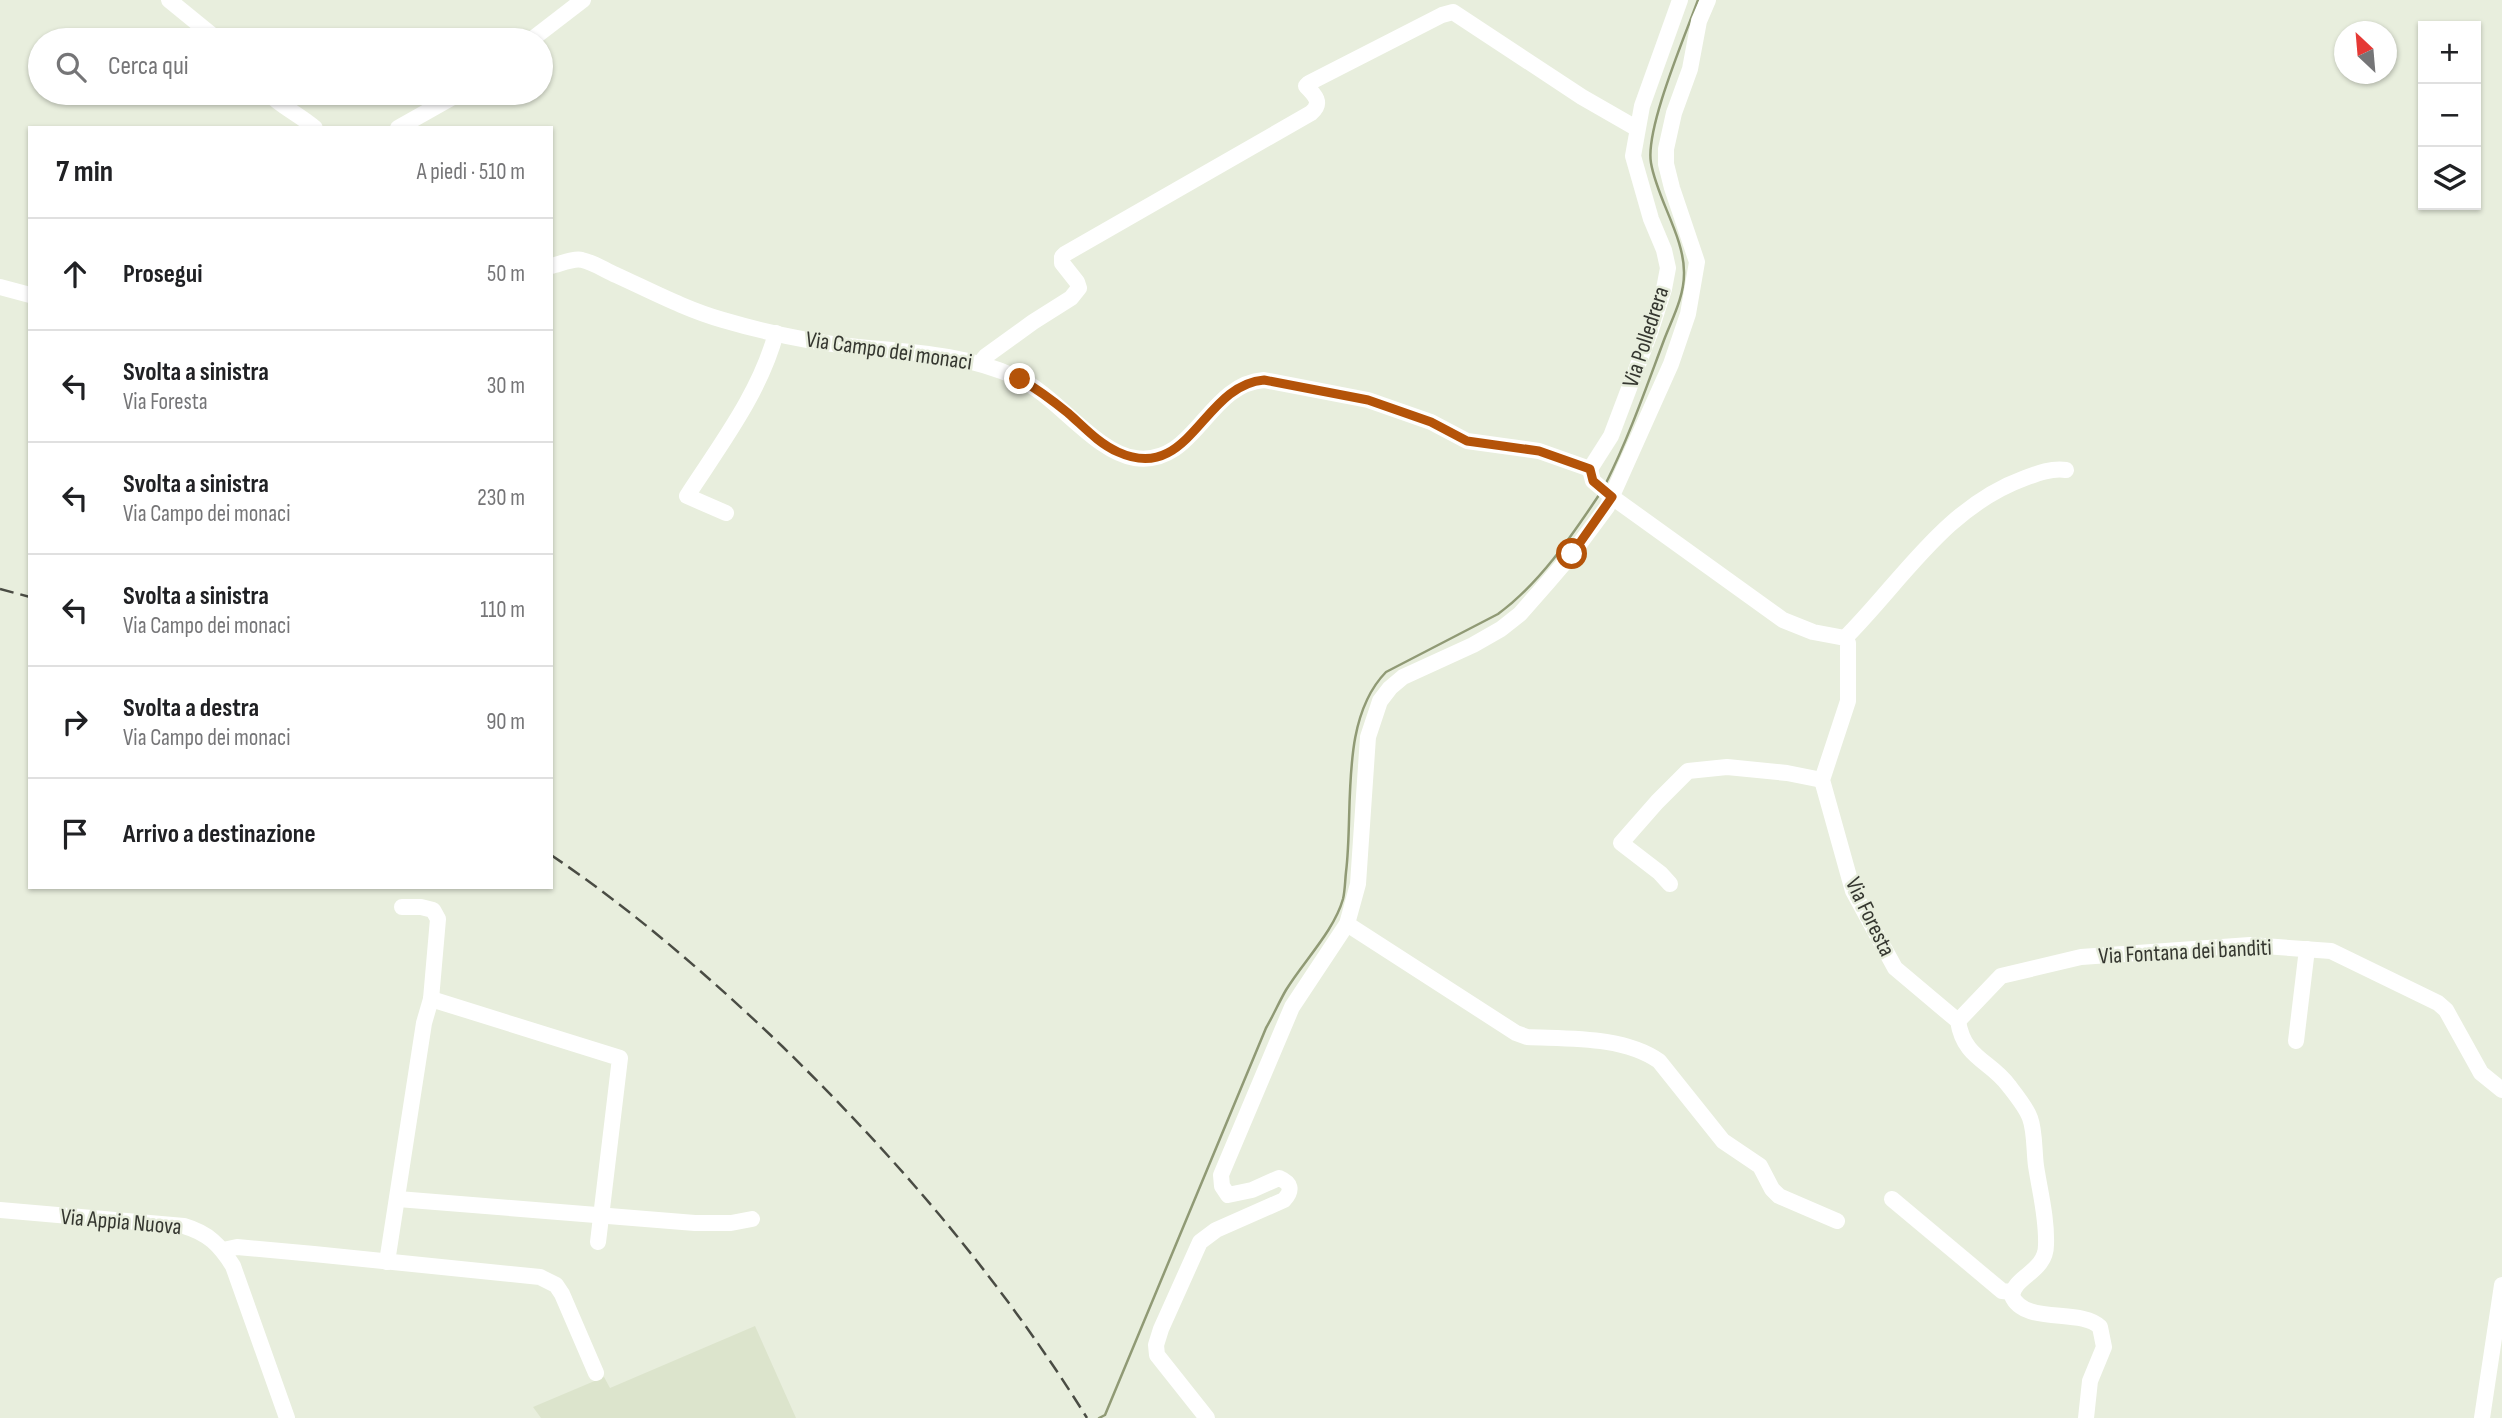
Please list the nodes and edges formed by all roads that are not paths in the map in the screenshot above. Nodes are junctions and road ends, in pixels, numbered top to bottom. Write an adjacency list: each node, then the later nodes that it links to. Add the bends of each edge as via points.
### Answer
1 (169, 0): 5 (street)
2 (583, 0): 6 (street)
3 (1680, 0): 11 (street, Via Polledrera)
4 (1709, 0): 19 (street, via 1699,22 1666,149 1672,188 1697,262 1688,314 1671,364)
5 (203, 28)
6 (547, 28)
7 (281, 105): 9 (street)
8 (439, 105): 10 (street)
9 (313, 126)
10 (402, 126)
11 (1636, 128): 16 (street, via 1453,12 1442,15 1308,83 1317,109 1065,254 1062,263 1079,288); 18 (street, Via Polledrera, via 1633,156 1637,177 1668,268 1632,383)
12 (553, 266): 15 (street, Via Campo dei monaci, via 581,260 720,319)
13 (0, 288): 14 (street)
14 (28, 295)
15 (776, 333): 16 (street, Via Campo dei monaci); 20 (street, via 749,399 687,496)
16 (980, 363): 18 (street, Via Campo dei monaci, via 1046,395 1108,447 1131,458 1162,457 1177,449 1231,393 1264,380 1368,400 1431,422 1467,441 1539,451)
17 (2067, 470): 21 (street, via 2041,472 2004,485 1978,501 1945,527)
18 (1592, 475): 19 (street)
19 (1610, 496): 21 (street, via 1783,621); 25 (street, via 1572,554 1520,614 1473,645 1403,677 1380,701 1368,737 1358,884)
20 (726, 513)
21 (1845, 638): 22 (street, via 1848,701)
22 (1822, 780): 23 (street, via 1727,767 1688,771 1621,844); 28 (street, Via Foresta, via 1853,891 1895,968)
23 (1670, 884)
24 (402, 907): 27 (street, via 433,910 438,919)
25 (1347, 925): 36 (street, via 1516,1033 1617,1045 1651,1055 1723,1141 1760,1166 1779,1196); 44 (street, via 1292,1007 1221,1175 1227,1195 1279,1178 1290,1187 1289,1195 1200,1242 1156,1345 1157,1355)
26 (2307, 949): 28 (street, Via Fontana dei banditi, via 2250,945 2081,957 2001,976); 29 (street); 30 (street, Via Fontana dei banditi, via 2330,951 2438,1003 2481,1073)
27 (431, 999): 31 (street); 34 (street, via 620,1058)
28 (1958, 1021): 41 (street, Via Foresta, via 1961,1038 2008,1084 2030,1118 2047,1250 2042,1263)
29 (2296, 1041)
30 (2502, 1090)
31 (398, 1199): 34 (street); 39 (street)
32 (1892, 1199): 41 (street, via 2002,1291)
33 (0, 1210): 38 (street, Via Appia Nuova, via 184,1226 206,1235)
34 (601, 1216): 35 (street, via 695,1223); 37 (street)
35 (752, 1219)
36 (1837, 1221)
37 (598, 1242)
38 (223, 1250): 39 (street, via 237,1247); 43 (street, Via Appia Nuova, via 233,1266)
39 (387, 1262): 42 (street, via 549,1280 562,1294)
40 (2502, 1285): 46 (street)
41 (2012, 1293): 45 (street, via 2015,1302 2035,1312 2090,1321 2100,1327 2105,1347 2090,1381)
42 (596, 1373)
43 (287, 1418)
44 (1207, 1418)
45 (2086, 1418)
46 (2482, 1418)

